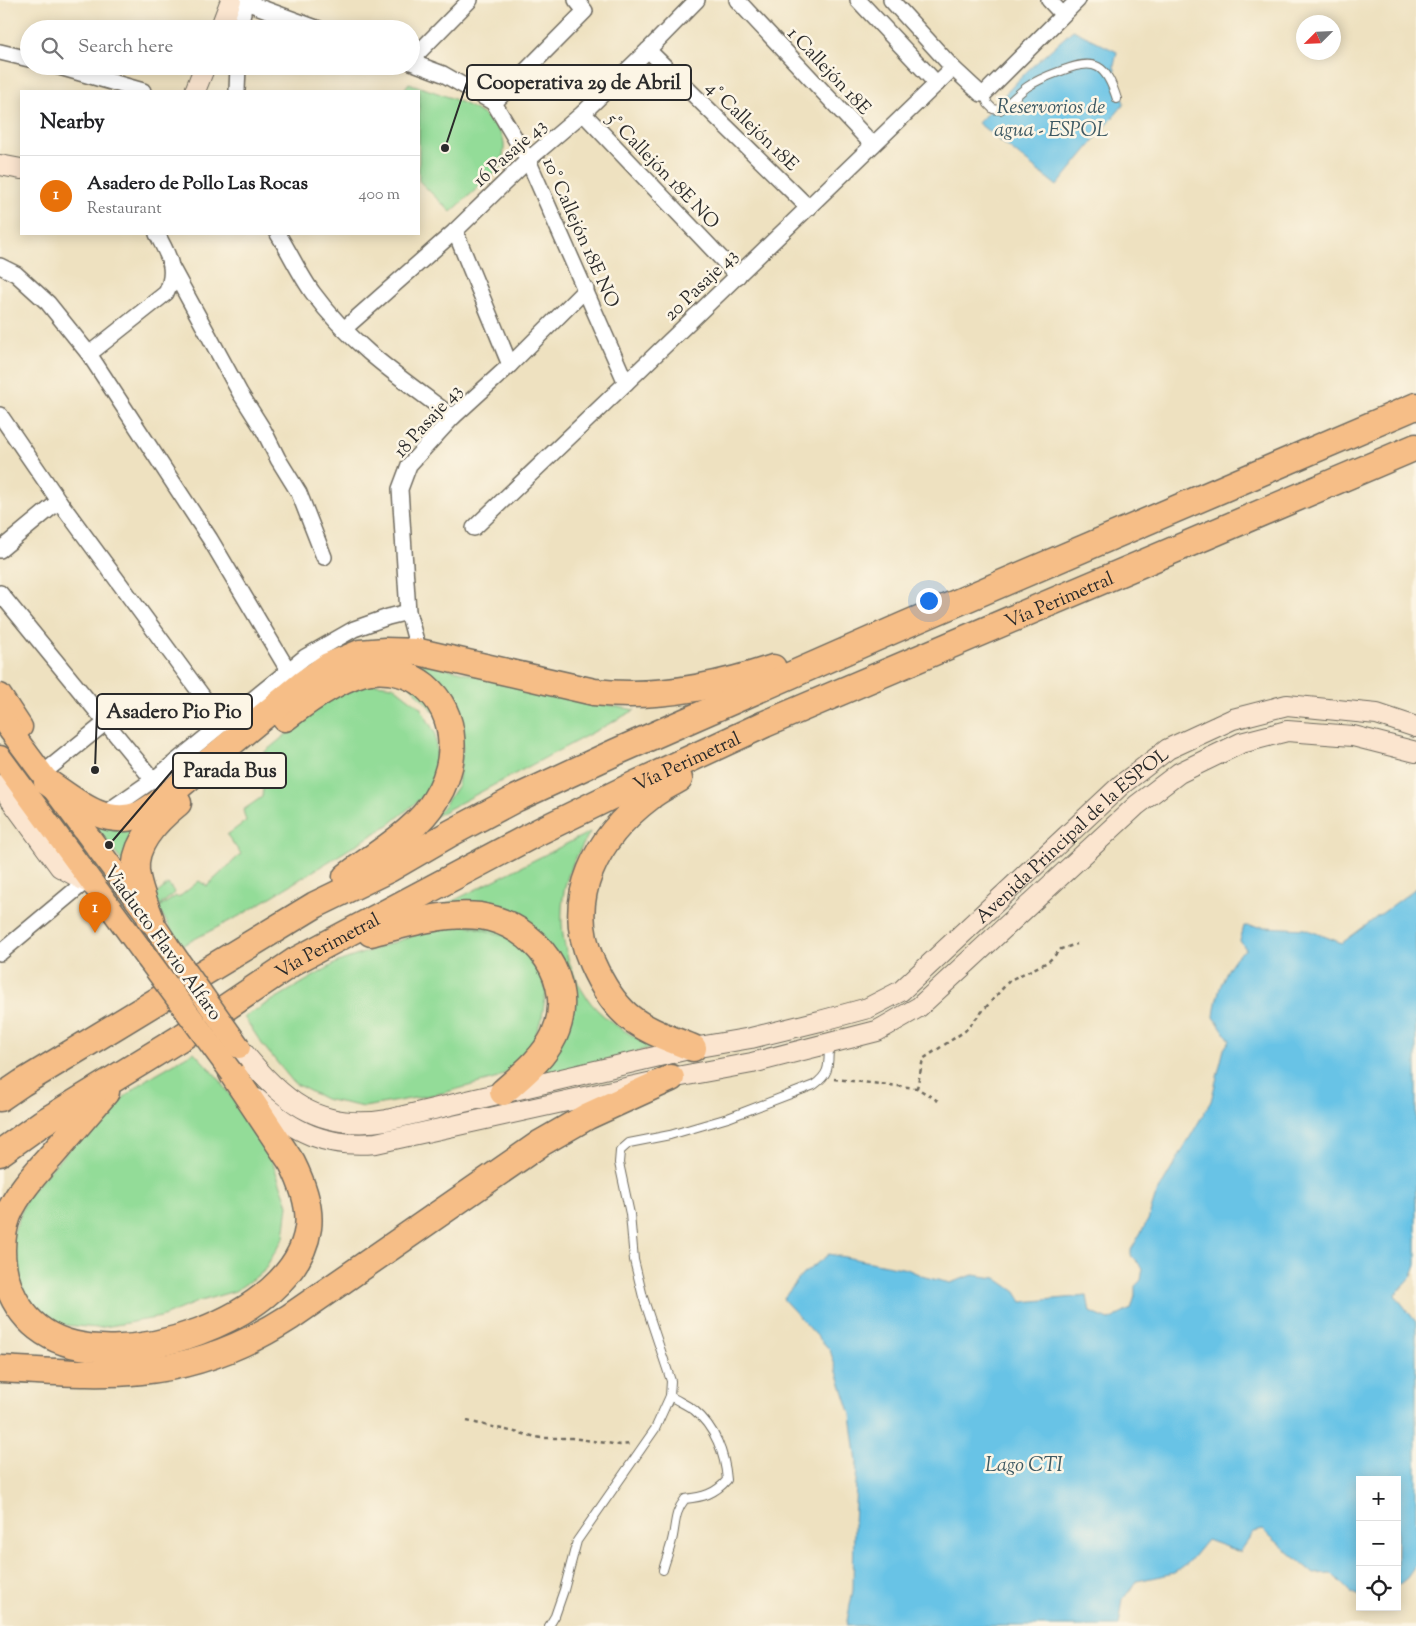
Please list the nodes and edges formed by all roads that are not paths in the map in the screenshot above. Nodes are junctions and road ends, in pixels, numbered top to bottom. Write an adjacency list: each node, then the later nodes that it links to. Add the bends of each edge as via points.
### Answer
1 (470, 0): 16 (street)
2 (697, 0): 14 (street, 16 Pasaje 43)
3 (738, 0): 31 (street, 1 Callejón 18E)
4 (858, 0): 23 (street)
5 (891, 0): 19 (street)
6 (1049, 0): 10 (street)
7 (1078, 0): 10 (street)
8 (238, 1): 11 (main road); 12 (street); 13 (street)
9 (580, 5): 29 (street, via 585,11)
10 (1062, 14): 27 (street)
11 (226, 20)
12 (239, 20)
13 (293, 20)
14 (648, 50): 30 (street, 16 Pasaje 43); 35 (street, 4° Callejón 18E)
15 (0, 52): 17 (street)
16 (420, 52)
17 (20, 57)
18 (420, 65): 29 (street, 10° Callejón 18E NO, via 444,74)
19 (953, 68): 23 (street, 20 Pasaje 43); 27 (street)
20 (87, 75): 24 (street)
21 (201, 75): 25 (main road)
22 (238, 75): 26 (street)
23 (937, 84): 31 (street, 20 Pasaje 43)
24 (140, 90)
25 (195, 90)
26 (237, 90)
27 (984, 94): 28 (lane, via 988,104 1000,110 1027,87 1048,76 1079,64 1094,64 1106,72)
28 (1117, 99)
29 (494, 103): 32 (street, 10° Callejón 18E NO)
30 (583, 113): 32 (street, 16 Pasaje 43); 41 (street, 5° Callejón 18E NO)
31 (873, 145): 35 (street, 20 Pasaje 43)
32 (528, 160): 36 (street, 16 Pasaje 43); 42 (street, 10° Callejón 18E NO)
33 (0, 165): 34 (main road)
34 (20, 169)
35 (809, 208): 41 (street, 20 Pasaje 43)
36 (455, 230): 43 (street, 16 Pasaje 43); 45 (street)
37 (158, 235): 40 (street)
38 (279, 235): 43 (street, via 313,292)
39 (0, 266): 44 (street, via 16,274 48,303)
40 (172, 268): 44 (street, via 166,293); 54 (street, via 240,394 299,493)
41 (738, 276): 46 (street, 20 Pasaje 43)
42 (586, 289): 45 (street, 18 Pasaje 43); 46 (street, 10° Callejón 18E NO)
43 (344, 329): 49 (street, via 370,355)
44 (89, 354): 59 (street, via 210,539)
45 (510, 364): 49 (street, 18 Pasaje 43)
46 (626, 383): 52 (street, 20 Pasaje 43)
47 (1416, 406): 57 (highway, Vía Perimetral)
48 (0, 415): 51 (street)
49 (453, 417): 56 (street, 18 Pasaje 43, via 409,465 400,489)
50 (1416, 447): 64 (highway, Vía Perimetral)
51 (58, 500): 53 (street); 63 (street)
52 (474, 528)
53 (0, 550)
54 (324, 558)
55 (0, 593): 62 (street)
56 (408, 612): 58 (street, 18 Pasaje 43); 59 (street, via 354,629 319,647)
57 (905, 625): 58 (highway, via 737,679 640,694 594,692); 75 (highway, Vía Perimetral, via 517,798 389,869)
58 (419, 652): 71 (highway, via 369,652 328,666 293,691 156,805 125,818)
59 (288, 670): 63 (street)
60 (0, 695): 68 (main road, via 34,748)
61 (0, 717): 68 (main road, Viaducto Flavio Alfaro)
62 (105, 723): 68 (street); 69 (street)
63 (223, 724): 69 (street)
64 (765, 724): 78 (highway, Vía Perimetral, via 547,828); 83 (highway, via 650,797 629,816 594,861 582,897 581,922 586,947 611,996 639,1023)
65 (1416, 728): 72 (main road, Avenida Principal de la ESPOL, via 1376,714 1287,705 1233,719 1168,749 1121,785)
66 (1416, 752): 73 (main road, Avenida Principal de la ESPOL, via 1353,736 1288,731 1241,743 1179,773 1138,805)
67 (0, 757): 74 (main road, Viaducto Flavio Alfaro)
68 (42, 774): 71 (highway, via 89,810); 76 (main road, Viaducto Flavio Alfaro)
69 (153, 780): 71 (street)
70 (0, 785): 74 (main road, via 60,868)
71 (102, 816)
72 (1062, 838): 73 (main road); 79 (main road, Avenida Principal de la ESPOL, via 901,991 868,1008)
73 (1080, 859): 80 (main road, Avenida Principal de la ESPOL, via 920,1007 877,1031)
74 (90, 884): 77 (street); 86 (main road, Viaducto Flavio Alfaro, bridge)
75 (316, 905): 76 (highway, via 423,816 447,777 452,755 448,720 442,706 414,678 370,671 333,686 291,714 168,811 147,835 136,860 138,881); 89 (highway, Vía Perimetral)
76 (151, 920): 82 (main road, Viaducto Flavio Alfaro, bridge)
77 (0, 953)
78 (295, 961): 85 (highway, Vía Perimetral); 88 (highway, via 370,933 446,917 492,919 522,932 546,956 556,975 560,1016 554,1035 542,1054)
79 (820, 1021): 80 (main road); 81 (main road, Avenida Principal de la ESPOL)
80 (830, 1043): 84 (main road, Avenida Principal de la ESPOL); 92 (lane, via 827,1070 824,1078 814,1086 728,1118 629,1143 620,1151 619,1163 630,1214 634,1260 671,1381)
81 (722, 1044): 83 (main road, Avenida Principal de la ESPOL); 84 (main road, via 730,1049 733,1056)
82 (239, 1047): 88 (main road, Avenida Principal de la ESPOL, via 295,1104 319,1116 345,1123 386,1120)
83 (693, 1048): 88 (main road, Avenida Principal de la ESPOL)
84 (728, 1067): 87 (main road, Avenida Principal de la ESPOL)
85 (124, 1072): 86 (highway, via 26,1185 7,1217 2,1237 3,1271 20,1308 45,1333 84,1346 146,1345 211,1326 253,1305 279,1283 295,1262 308,1230 303,1189 292,1163); 90 (highway, Vía Perimetral)
86 (232, 1073): 87 (main road, Avenida Principal de la ESPOL, via 289,1125 320,1139 353,1145 387,1141)
87 (672, 1078): 91 (highway, via 588,1116 541,1142 298,1311 246,1342 210,1357 143,1371 98,1373)
88 (503, 1092)
89 (0, 1098)
90 (0, 1153)
91 (0, 1369)
92 (670, 1396): 93 (lane, via 694,1410 710,1427 721,1449 727,1480 719,1490 682,1503 677,1511); 94 (lane, via 655,1429 577,1541 564,1590)
93 (663, 1570)
94 (548, 1626)

